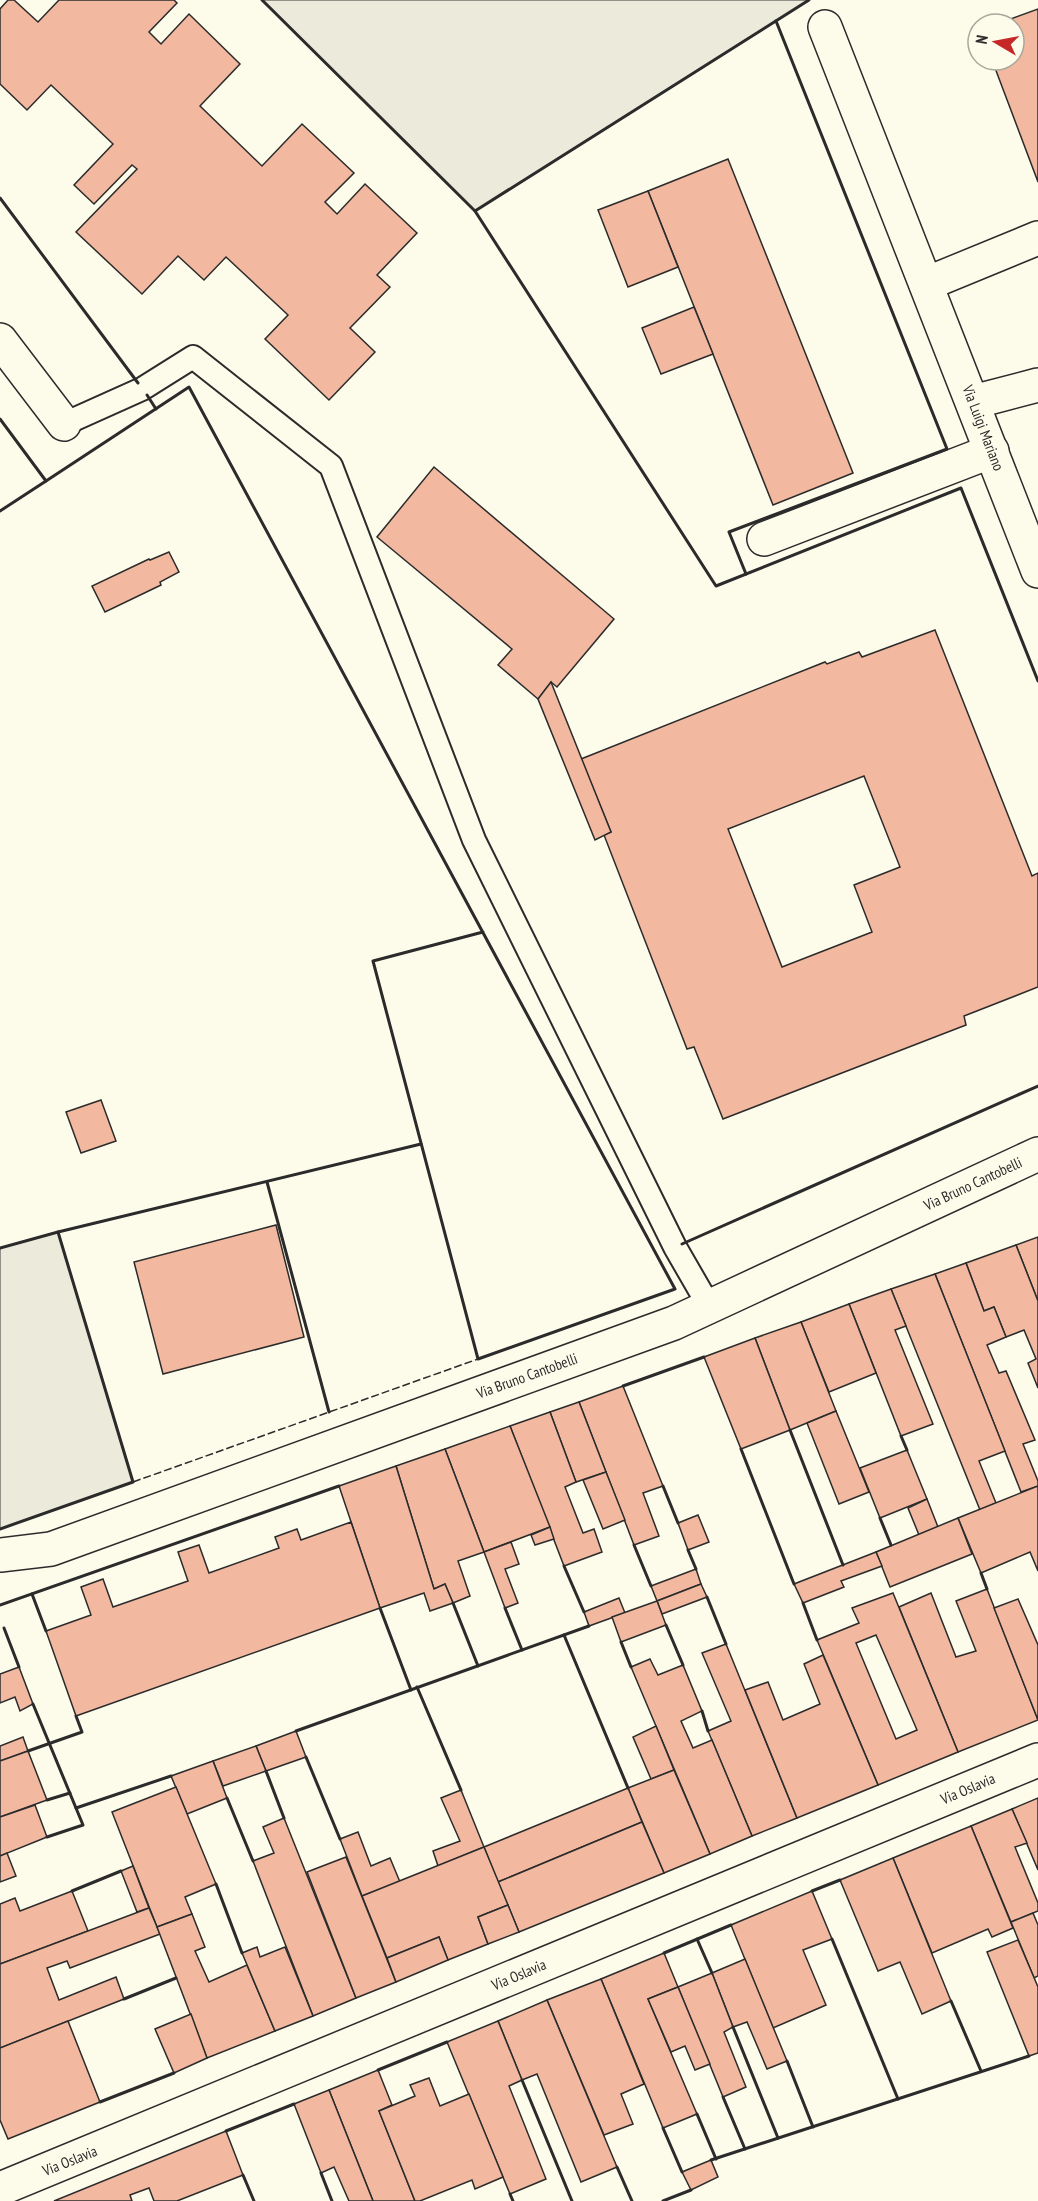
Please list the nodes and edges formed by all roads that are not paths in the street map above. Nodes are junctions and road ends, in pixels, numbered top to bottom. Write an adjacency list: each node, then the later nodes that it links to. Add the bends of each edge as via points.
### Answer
1 (825, 27): 3 (street, Via Luigi Mariano)
2 (1038, 238): 3 (street)
3 (926, 284): 6 (street, Via Luigi Mariano)
4 (0, 340): 7 (street)
5 (1038, 385): 6 (street)
6 (973, 402): 8 (street, Via Luigi Mariano)
7 (64, 424): 12 (lane, via 142,389 193,357 331,466 474,840 669,1236)
8 (992, 451): 9 (street); 10 (street, Via Luigi Mariano)
9 (764, 539)
10 (1038, 572)
11 (1038, 1154): 12 (street, Via Bruno Cantobelli)
12 (709, 1306): 13 (street, Via Bruno Cantobelli, via 674,1323 51,1549)
13 (0, 1556)
14 (1038, 1760): 15 (street, Via Oslavia)
15 (0, 2189)

